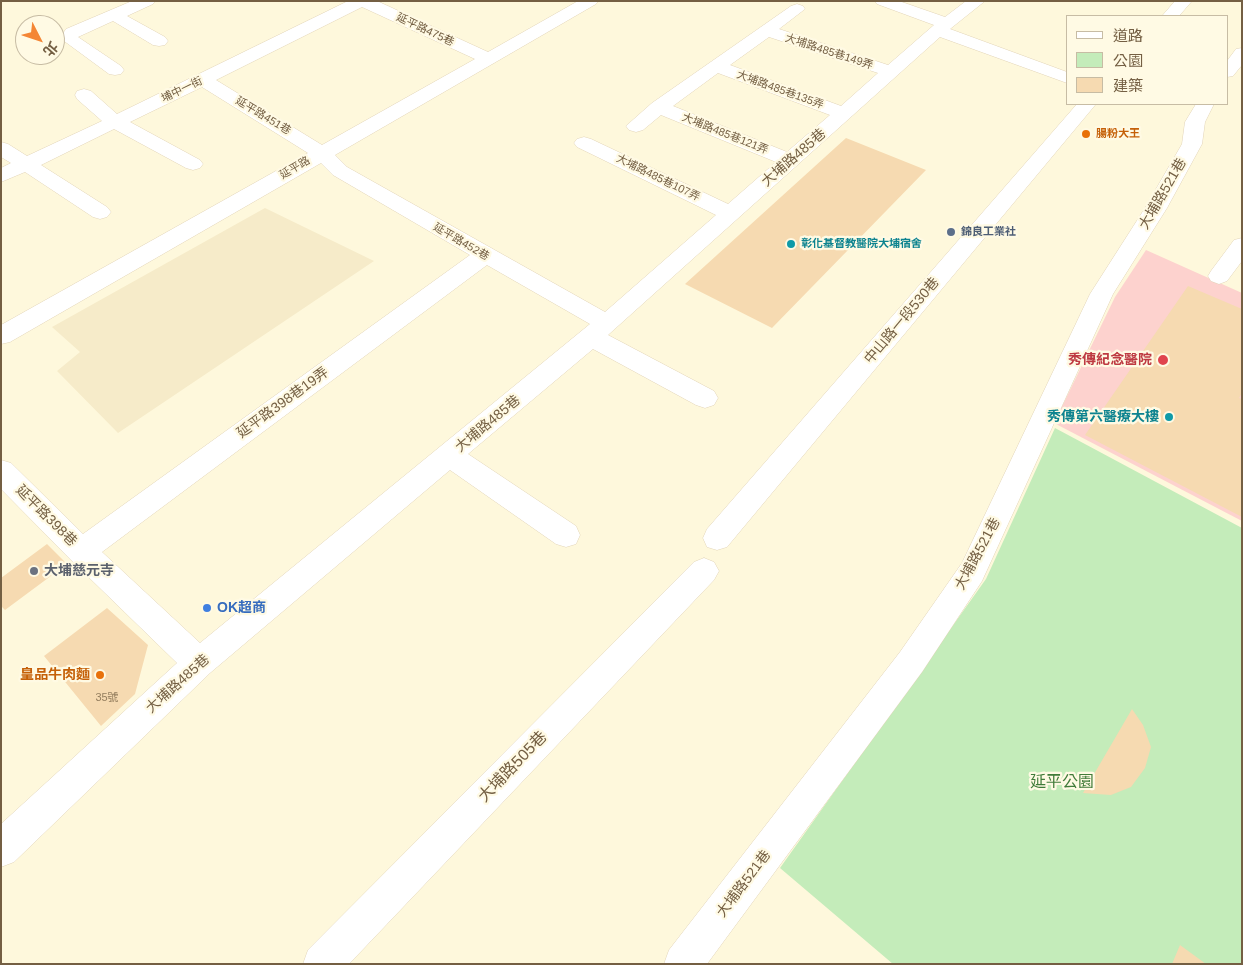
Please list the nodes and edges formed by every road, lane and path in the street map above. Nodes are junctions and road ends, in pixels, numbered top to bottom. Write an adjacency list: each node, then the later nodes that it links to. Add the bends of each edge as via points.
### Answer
1 (146, 1): 8 (street)
2 (362, 1): 14 (street, 延平路475巷); 20 (street, 埔中一街)
3 (590, 1): 14 (street, 延平路)
4 (883, 1): 10 (street)
5 (977, 1): 10 (street, 大埔路485巷)
6 (1184, 1): 9 (street)
7 (797, 9): 11 (street)
8 (114, 15): 12 (street); 16 (street, via 72,32 69,38)
9 (1171, 15)
10 (943, 27): 18 (street, 大埔路485巷); 19 (street)
11 (767, 31): 15 (street); 18 (street, 大埔路485巷149弄)
12 (159, 41)
13 (1242, 54): 17 (street)
14 (487, 58): 30 (street, 延平路)
15 (716, 66): 24 (street); 25 (street, 大埔路485巷135弄)
16 (116, 70)
17 (1228, 71)
18 (892, 72): 25 (street, 大埔路485巷)
19 (1066, 78)
20 (203, 80): 26 (street, 埔中一街); 30 (street, 延平路451巷)
21 (84, 95): 26 (street)
22 (1086, 105): 46 (street, 中山路一段530巷)
23 (1204, 105): 52 (street, 大埔路521巷, via 1195,122 1192,144 1102,294 972,572 911,662)
24 (659, 107): 27 (street); 31 (street, 大埔路485巷121弄)
25 (844, 114): 31 (street, 大埔路485巷)
26 (115, 122): 32 (street); 33 (street, 埔中一街)
27 (636, 126)
28 (584, 143): 36 (street, 大埔路485巷107弄)
29 (1, 148): 33 (street)
30 (322, 153): 38 (street, 延平路452巷, via 340,171); 41 (street, 延平路)
31 (791, 161): 36 (street, 大埔路485巷)
32 (193, 164)
33 (25, 165): 34 (street, 埔中一街); 35 (street)
34 (1, 176)
35 (100, 212)
36 (731, 214): 40 (street, 大埔路485巷)
37 (1242, 245): 39 (street)
38 (485, 255): 40 (street, 延平路452巷); 47 (street, 延平路398巷19弄)
39 (1219, 276)
40 (598, 330): 42 (street, 延平路452巷); 43 (street, 大埔路485巷)
41 (1, 336)
42 (705, 398)
43 (450, 456): 45 (street); 49 (street, 大埔路485巷)
44 (1, 471): 47 (street, 延平路398巷)
45 (566, 534)
46 (717, 538)
47 (81, 551): 49 (street, 延平路398巷)
48 (704, 571): 51 (street, 大埔路505巷)
49 (200, 663): 50 (street, 大埔路485巷)
50 (1, 849)
51 (322, 964)
52 (683, 964)

